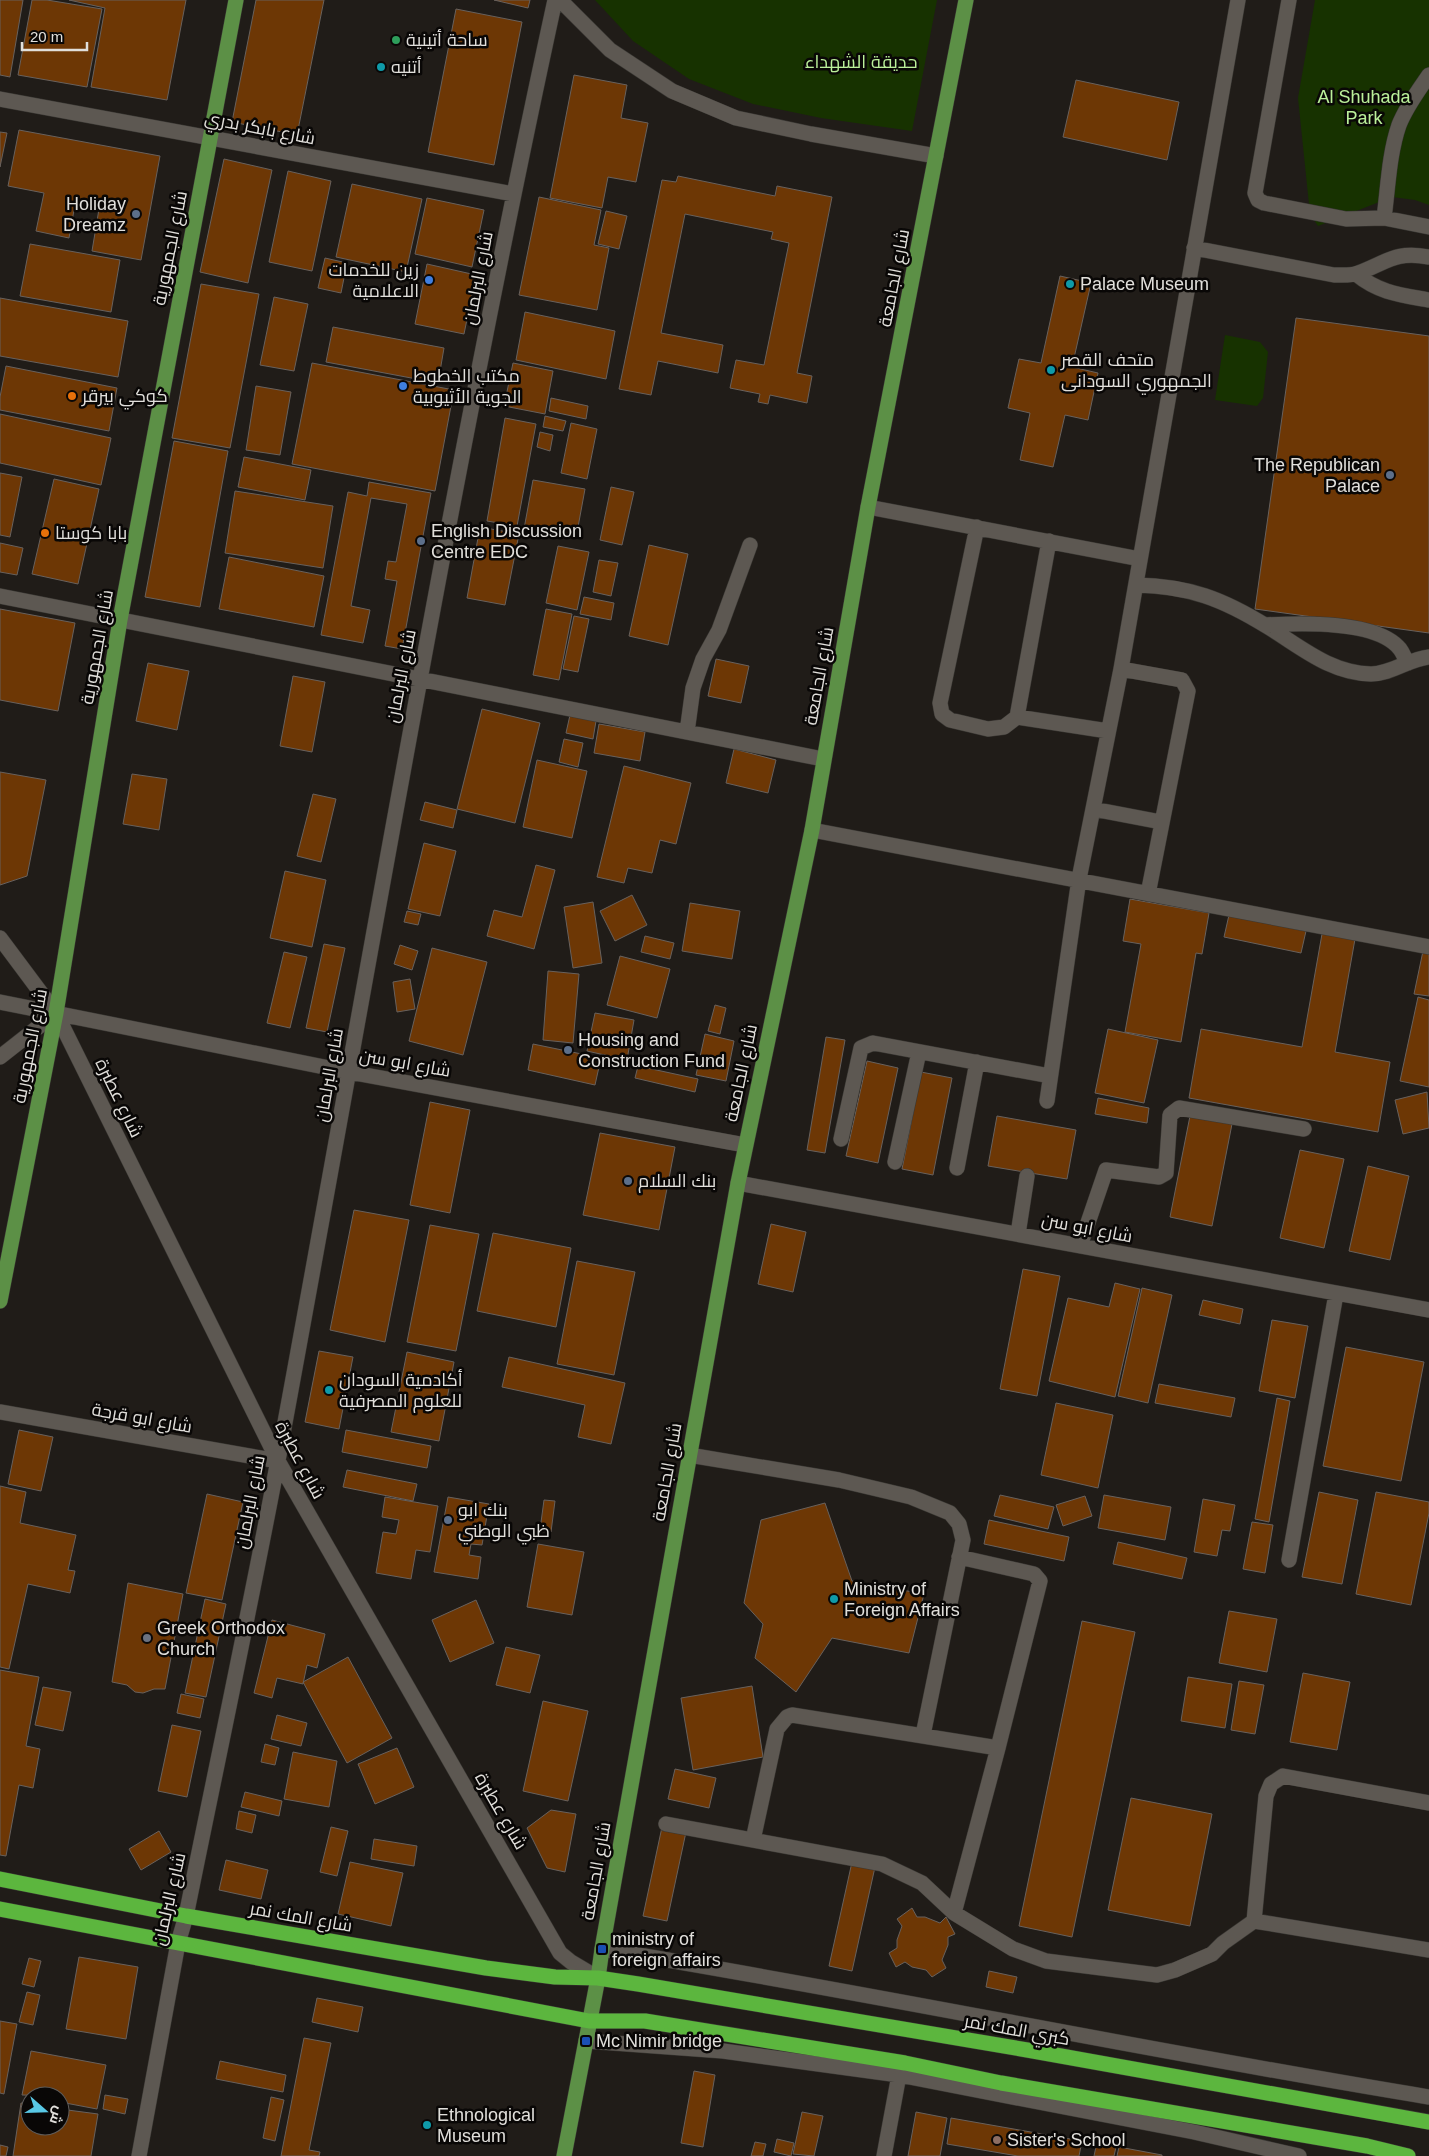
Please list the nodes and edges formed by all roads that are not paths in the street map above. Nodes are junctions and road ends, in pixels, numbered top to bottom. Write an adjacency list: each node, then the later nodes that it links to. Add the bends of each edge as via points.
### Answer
1 (236, 0): 9 (main road, شارع الجمهورية)
2 (555, 0): 11 (street, شارع البرلمان)
3 (560, 0): 10 (street, via 610,50 672,91 736,118)
4 (966, 0): 10 (main road, شارع الجامعة)
5 (1238, 0): 14 (street)
6 (1289, 0): 12 (street, via 1255,193 1258,200 1346,219)
7 (1429, 75): 12 (street, via 1399,125)
8 (0, 100): 9 (street, شارع بابكر بدري)
9 (210, 138): 11 (street, شارع بابكر بدري); 25 (main road, شارع الجمهورية)
10 (936, 156): 18 (main road, شارع الجامعة)
11 (513, 194): 30 (street, شارع البرلمان)
12 (1384, 218): 13 (street)
13 (1429, 227)
14 (1194, 248): 16 (street, via 1334,275); 22 (street)
15 (1429, 257): 16 (street, via 1412,254 1394,256)
16 (1356, 274): 17 (street, via 1371,286)
17 (1429, 300)
18 (868, 508): 19 (street); 34 (main road, شارع الجامعة)
19 (977, 527): 20 (street); 31 (street, via 940,703 942,714 950,720 988,729 1004,727)
20 (1049, 541): 22 (street); 31 (street)
21 (750, 545): 33 (street, via 719,630 698,673)
22 (1140, 559): 23 (street)
23 (1136, 585): 26 (street, via 1167,585 1205,595); 29 (street)
24 (0, 596): 25 (street)
25 (120, 620): 30 (street); 43 (main road, شارع الجمهورية)
26 (1265, 625): 28 (street, via 1328,623 1376,634 1400,649); 28 (street, via 1314,658 1345,670 1372,674)
27 (1429, 657): 28 (street)
28 (1408, 663)
29 (1121, 669): 32 (street); 36 (street, via 1182,680 1188,691)
30 (419, 679): 33 (street); 47 (street, شارع البرلمان)
31 (1018, 717): 32 (street)
32 (1108, 731): 35 (street)
33 (687, 732): 34 (street)
34 (823, 759): 37 (main road, شارع الجامعة)
35 (1093, 809): 36 (street); 38 (street)
36 (1161, 822): 39 (street)
37 (812, 830): 38 (street); 52 (main road, شارع الجامعة)
38 (1079, 879): 39 (street); 48 (street)
39 (1148, 894): 41 (street)
40 (0, 938): 43 (street, شارع عطبرة)
41 (1429, 948)
42 (0, 1002): 43 (street, شارع ابو سن)
43 (56, 1013): 45 (street); 47 (street, شارع ابو سن); 60 (main road, شارع الجمهورية); 64 (street, شارع عطبرة)
44 (919, 1052): 46 (street); 51 (street, via 873,1044 861,1048); 53 (street)
45 (0, 1057)
46 (977, 1062): 48 (street); 54 (street)
47 (349, 1072): 52 (street, شارع ابو سن); 64 (street, شارع البرلمان)
48 (1050, 1076): 49 (street)
49 (1047, 1101)
50 (1304, 1129): 58 (street, via 1179,1108 1170,1115 1166,1173 1159,1177 1106,1170)
51 (841, 1138)
52 (745, 1145): 56 (main road, شارع الجامعة)
53 (895, 1162)
54 (957, 1168)
55 (1027, 1176): 57 (street)
56 (738, 1183): 57 (street, شارع ابو سن); 63 (main road, شارع الجامعة)
57 (1018, 1234): 58 (street, شارع ابو سن)
58 (1080, 1246): 59 (street, شارع ابو سن)
59 (1336, 1294): 61 (street, شارع ابو سن); 66 (street)
60 (0, 1301)
61 (1429, 1310)
62 (0, 1412): 64 (street, شارع ابو قرجة)
63 (689, 1455): 65 (street, via 839,1480 911,1498 950,1513 959,1524 963,1540); 78 (main road, شارع الجامعة)
64 (278, 1461): 75 (street, شارع البرلمان); 80 (street, شارع عطبرة, via 560,1952 570,1962)
65 (959, 1557): 67 (street); 68 (street, via 1034,1574 1040,1581)
66 (1289, 1560)
67 (923, 1735): 68 (street); 71 (street, via 792,1715 786,1717 777,1729)
68 (998, 1748): 74 (street)
69 (1429, 1803): 76 (street, via 1282,1776 1271,1784 1266,1796)
70 (666, 1824): 71 (street)
71 (753, 1840): 74 (street, via 882,1864 922,1883)
72 (0, 1879): 75 (highway, شارع المك نمر)
73 (0, 1909): 77 (highway)
74 (954, 1913): 76 (street, via 1013,1949 1046,1960 1157,1975 1212,1954)
75 (186, 1916): 77 (street, شارع البرلمان); 80 (highway, شارع المك نمر, via 486,1968 555,1977)
76 (1254, 1922): 79 (street)
77 (178, 1943): 81 (highway); 86 (street, شارع البرلمان)
78 (602, 1949): 80 (main road, شارع الجامعة); 84 (street)
79 (1429, 1950)
80 (598, 1978): 81 (main road, شارع الجامعة); 85 (highway, كبري المك نمر)
81 (589, 2021): 82 (main road, شارع الجامعة); 90 (highway, via 645,2021 906,2063)
82 (586, 2041): 83 (street, via 723,2051); 87 (main road, شارع الجامعة)
83 (898, 2075): 88 (street); 89 (street, via 1194,2132)
84 (1429, 2097)
85 (1429, 2122)
86 (139, 2156)
87 (564, 2156)
88 (884, 2156)
89 (1299, 2156)
90 (1408, 2156)

